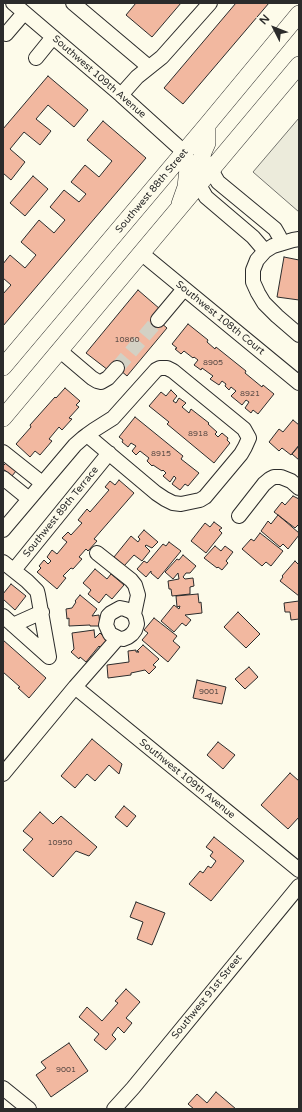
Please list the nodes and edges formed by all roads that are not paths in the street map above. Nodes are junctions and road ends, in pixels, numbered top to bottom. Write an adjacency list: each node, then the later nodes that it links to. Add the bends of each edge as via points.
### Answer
1 (13, 3): 4 (street, Southwest 109th Avenue)
2 (73, 3): 10 (street)
3 (210, 3): 10 (street, via 162,57)
4 (24, 13): 6 (street); 7 (street, Southwest 109th Avenue)
5 (299, 14): 12 (main road, Southwest 88th Street)
6 (6, 34)
7 (53, 37): 8 (street); 11 (street, Southwest 109th Avenue)
8 (36, 58)
9 (299, 65): 14 (main road)
10 (149, 67): 11 (street)
11 (121, 95): 13 (street, Southwest 109th Avenue)
12 (207, 125): 13 (main road, Southwest 88th Street); 15 (main road, via 207,143 201,161)
13 (184, 152): 16 (main road, via 188,169 186,187); 27 (main road, Southwest 88th Street)
14 (213, 168): 15 (main road); 17 (street, via 218,182)
15 (199, 185): 16 (main road); 18 (street, via 206,197)
16 (178, 210): 22 (main road)
17 (253, 211): 18 (street); 20 (street, via 275,229)
18 (239, 225): 21 (street)
19 (299, 239): 20 (street)
20 (282, 243): 21 (street)
21 (265, 251): 25 (street, via 253,270 258,293 264,303)
22 (141, 253): 23 (street, Southwest 108th Court); 26 (main road)
23 (184, 289): 24 (street); 29 (street, Southwest 108th Court)
24 (158, 320)
25 (299, 335)
26 (59, 350): 28 (street, via 97,381 101,382 108,378); 30 (main road)
27 (3, 367)
28 (117, 368)
29 (299, 383)
30 (3, 418)
31 (87, 435): 33 (street); 33 (street, via 113,418 156,370 163,367 173,371 239,424 249,438 241,454 205,497 181,504 165,499); 36 (street, via 74,444)
32 (3, 452): 34 (street)
33 (109, 453): 42 (street, Southwest 89th Terrace)
34 (20, 466): 35 (street, via 20,475 16,479); 36 (street)
35 (4, 479): 38 (street)
36 (42, 483): 38 (street)
37 (299, 488): 39 (street, via 286,478 274,477 264,484)
38 (29, 499): 40 (street)
39 (238, 516)
40 (3, 530)
41 (98, 553): 44 (street, via 135,584 138,595)
42 (8, 566): 43 (street, via 36,591)
43 (42, 612): 45 (street); 45 (street, via 48,657)
44 (134, 614): 46 (street, via 135,630 128,637); 46 (street, via 120,608 108,616 106,626 110,634)
45 (8, 620)
46 (118, 638): 47 (street)
47 (75, 687): 48 (street); 49 (street, Southwest 109th Avenue)
48 (3, 774)
49 (299, 870)
50 (299, 886): 53 (street, Southwest 91st Street)
51 (3, 1088): 52 (street)
52 (29, 1109)
53 (114, 1109)

